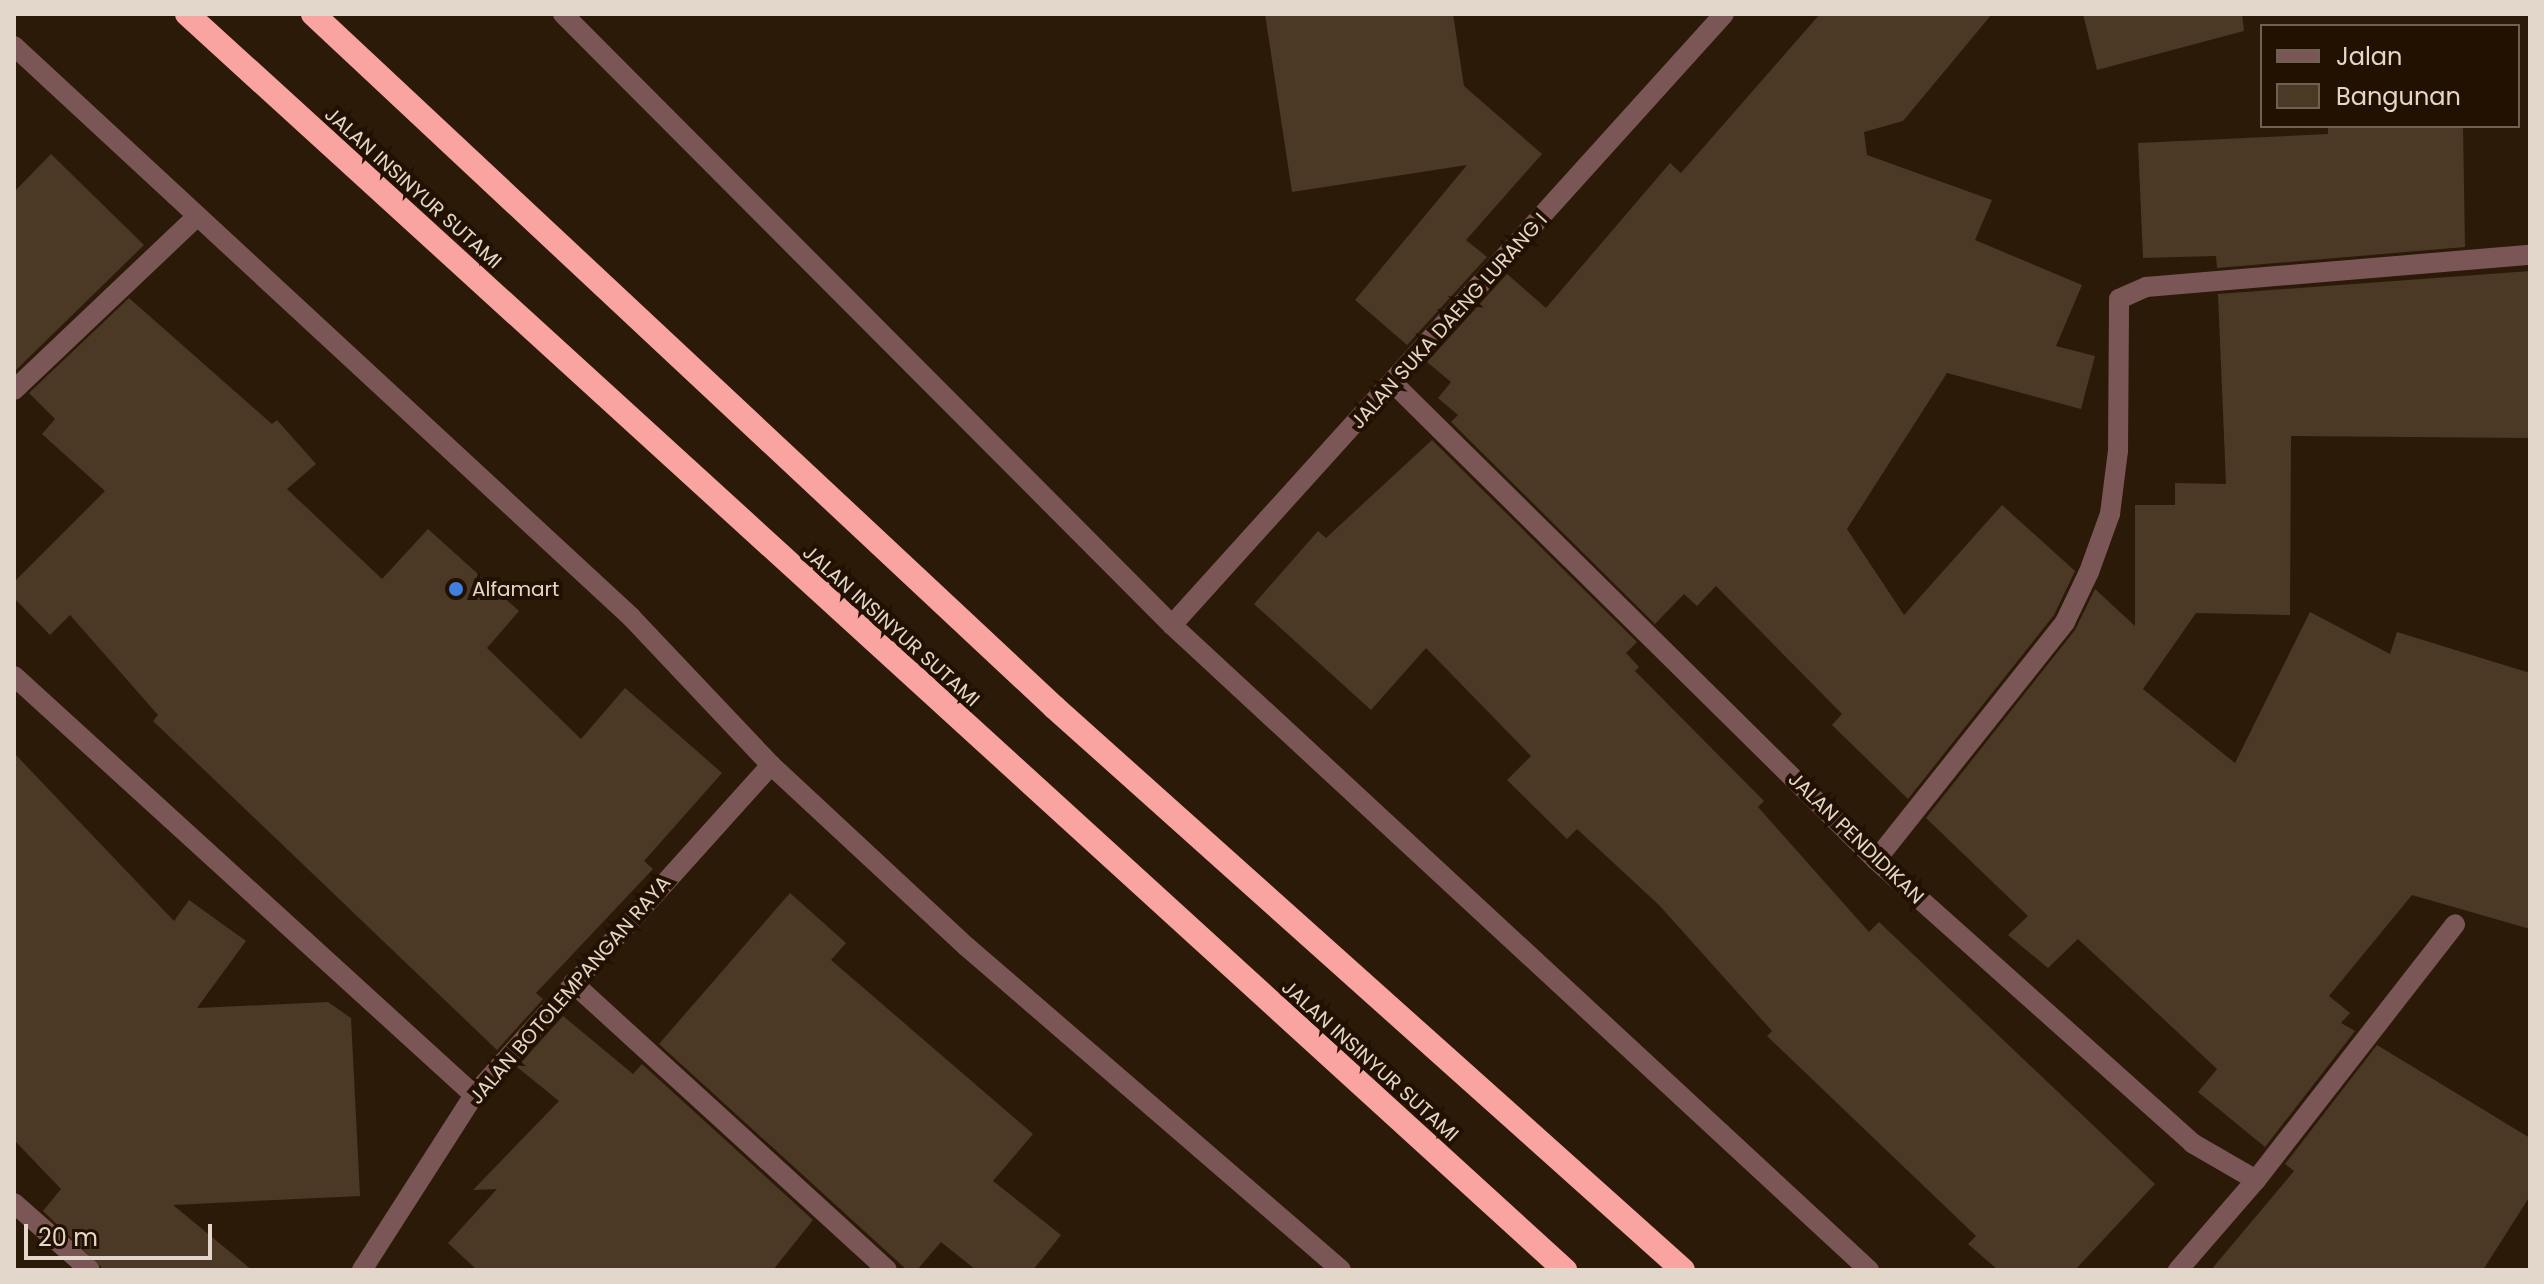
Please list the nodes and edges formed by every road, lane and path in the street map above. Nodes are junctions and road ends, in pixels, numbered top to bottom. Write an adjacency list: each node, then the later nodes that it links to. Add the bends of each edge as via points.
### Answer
1 (187, 14): 23 (highway, JALAN INSINYUR SUTAMI)
2 (313, 14): 24 (highway, via 1054,707)
3 (563, 14): 10 (street)
4 (1724, 14): 8 (street, JALAN SUKA DAENG LURANG I)
5 (14, 46): 6 (street)
6 (196, 217): 9 (street); 12 (street, via 631,617)
7 (2530, 255): 13 (street, via 2146,287 2119,299 2118,451 2110,514 2089,572 2065,622)
8 (1394, 384): 10 (street, JALAN SUKA DAENG LURANG I); 13 (street, JALAN PENDIDIKAN)
9 (14, 390)
10 (1172, 625): 25 (street)
11 (14, 676): 16 (street)
12 (771, 765): 15 (street, JALAN BOTOLEMPANGAN RAYA); 22 (street, via 967,947)
13 (1876, 860): 17 (street, JALAN PENDIDIKAN, via 2192,1143)
14 (2455, 924): 17 (street)
15 (573, 983): 16 (street, JALAN BOTOLEMPANGAN RAYA); 21 (street)
16 (474, 1095): 20 (street, JALAN BOTOLEMPANGAN RAYA)
17 (2256, 1180): 26 (street)
18 (14, 1203): 19 (street)
19 (90, 1270)
20 (362, 1270)
21 (887, 1270)
22 (1341, 1270)
23 (1565, 1270)
24 (1683, 1270)
25 (1869, 1270)
26 (2178, 1270)

